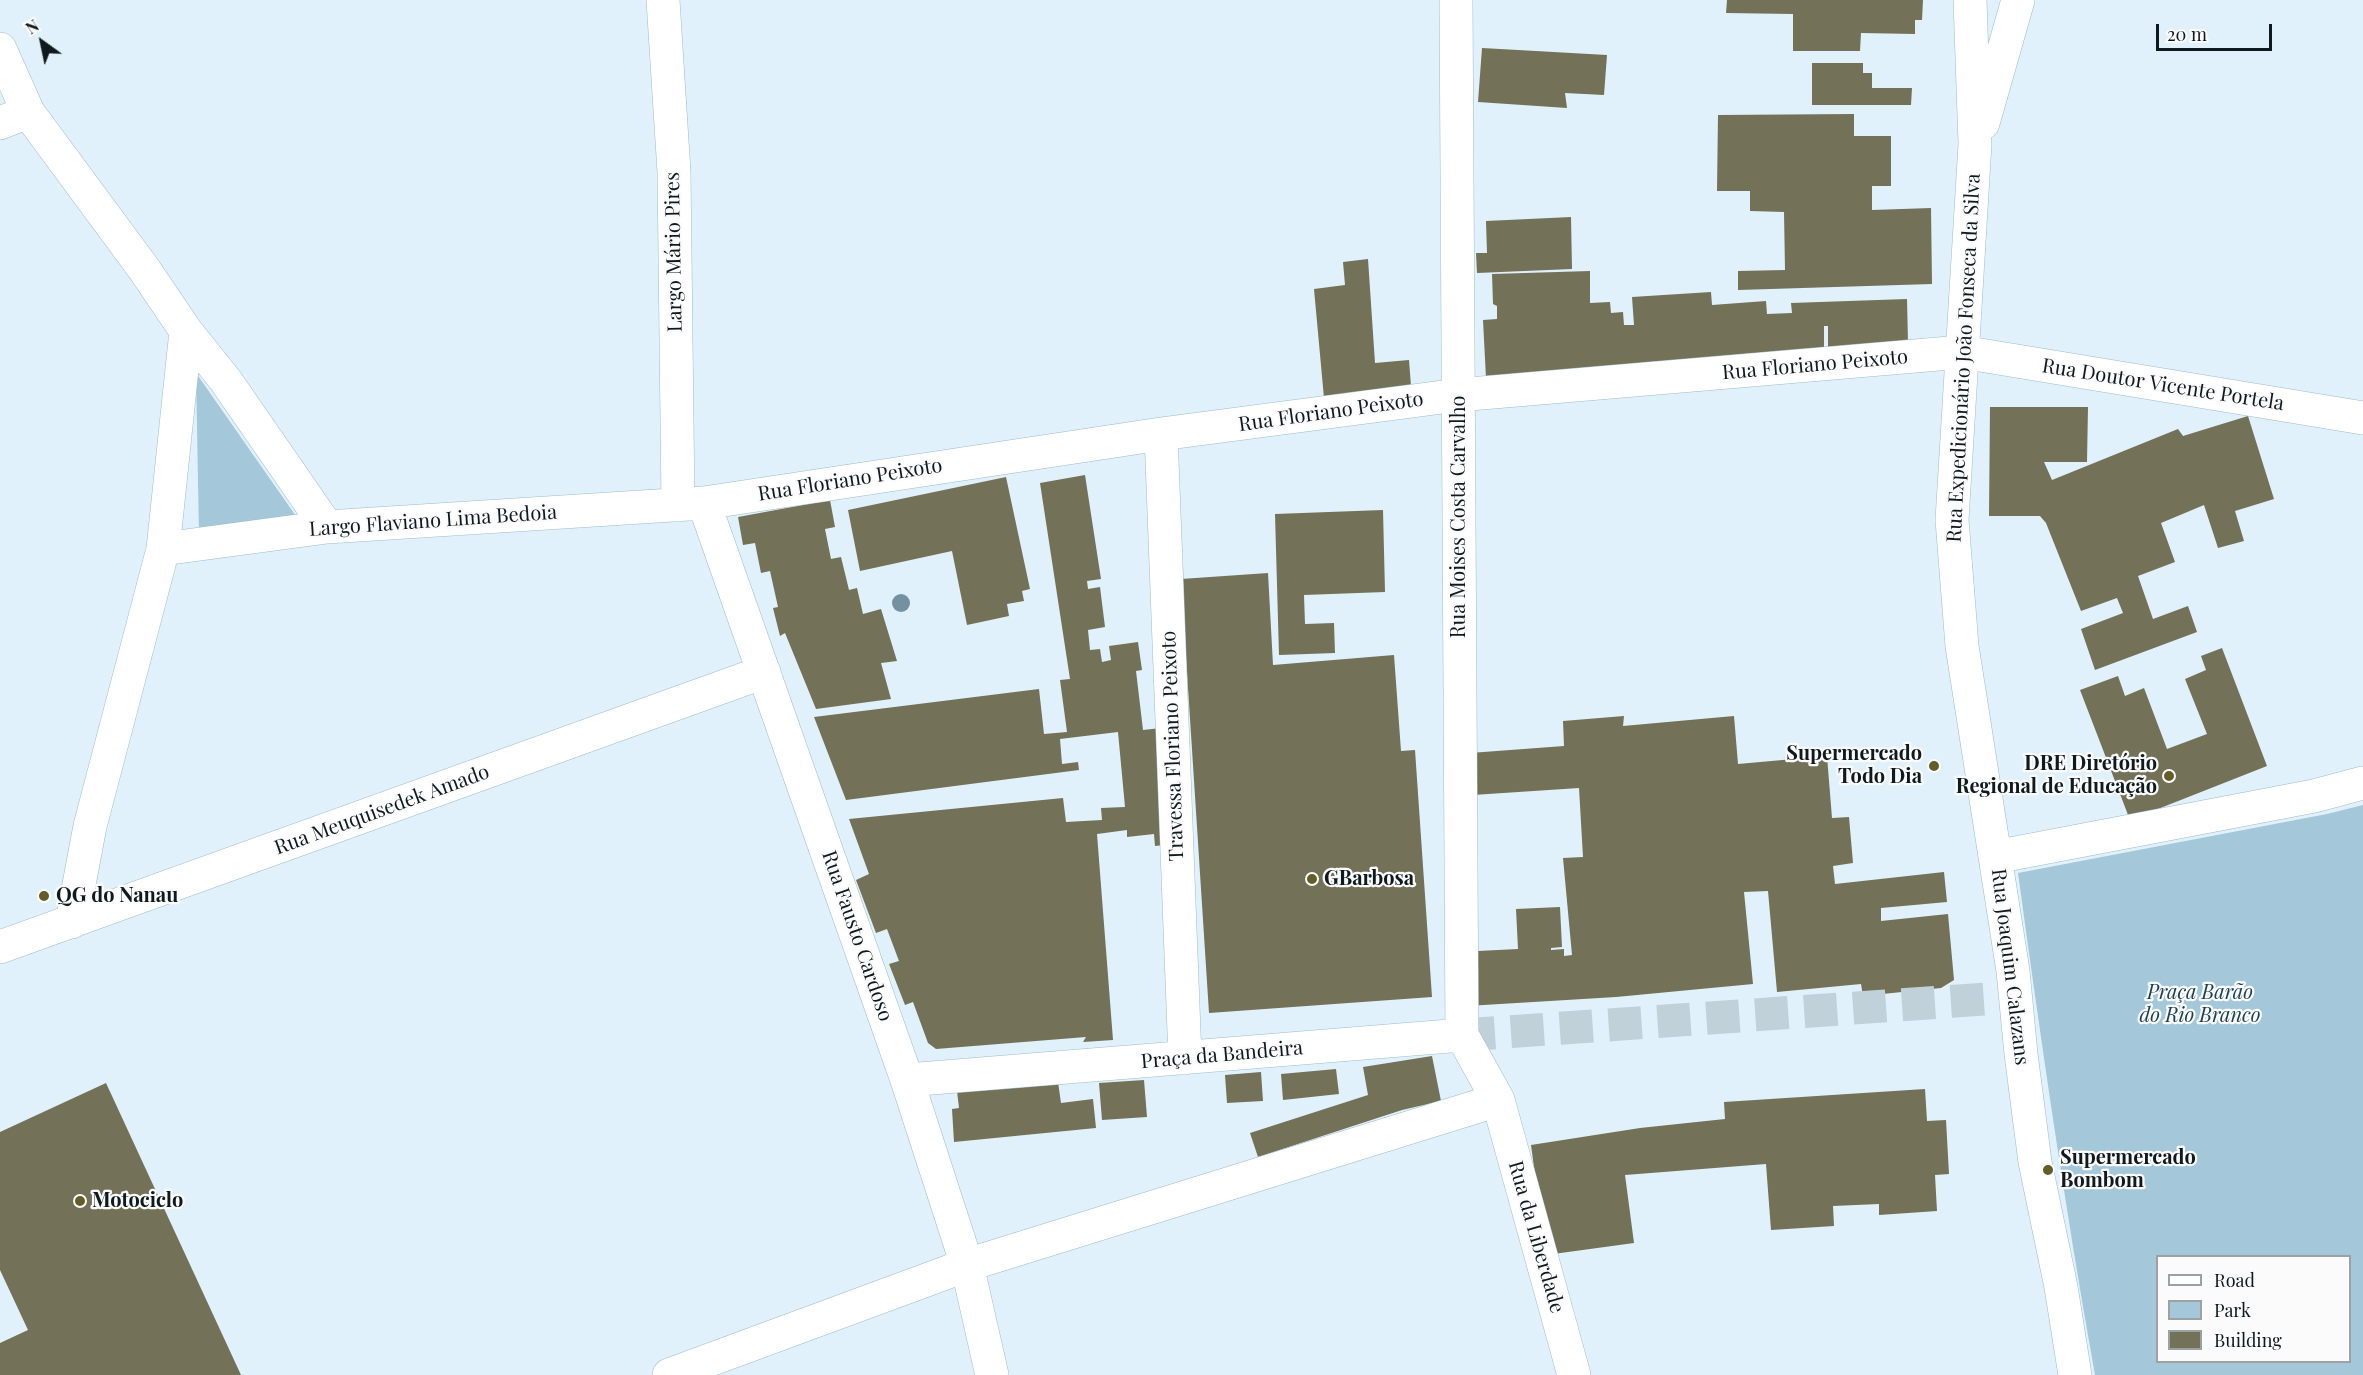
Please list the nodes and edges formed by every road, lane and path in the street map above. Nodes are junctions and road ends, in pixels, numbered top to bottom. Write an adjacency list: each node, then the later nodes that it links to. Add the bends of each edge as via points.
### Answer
1 (663, 0): 13 (street, Largo Mário Pires)
2 (1456, 0): 10 (street, Rua Moises Costa Carvalho)
3 (1970, 0): 7 (street)
4 (2018, 0): 7 (street)
5 (0, 49): 6 (street)
6 (14, 117): 8 (street, via 137,260)
7 (1975, 144): 9 (street, Rua Expedicionário João Fonseca da Silva)
8 (186, 332): 14 (street, via 226,381); 15 (street)
9 (1962, 352): 10 (street, Rua Floriano Peixoto); 11 (street, Rua Doutor Vicente Portela); 18 (street, Rua Expedicionário João Fonseca da Silva, via 1953,532 1962,645)
10 (1458, 395): 12 (street, Rua Floriano Peixoto); 21 (street, Rua Moises Costa Carvalho)
11 (2363, 418)
12 (1161, 434): 13 (street, Rua Floriano Peixoto); 22 (street, Travessa Floriano Peixoto)
13 (691, 504): 14 (street, Largo Flaviano Lima Bedoia); 16 (street, Rua Fausto Cardoso)
14 (327, 527): 15 (street, Largo Flaviano Lima Bedoia)
15 (163, 549): 19 (street, via 90,826)
16 (764, 672): 19 (street, Rua Meuquisedek Amado); 23 (street, Rua Fausto Cardoso)
17 (2363, 783): 18 (street, Rua Joaquim Calazans)
18 (1995, 857): 29 (street, Rua Joaquim Calazans, via 2013,971 2035,1162 2061,1287)
19 (72, 922): 20 (street, Rua Meuquisedek Amado)
20 (0, 946)
21 (1462, 1035): 22 (street, Praça da Bandeira); 24 (street)
22 (1185, 1058): 23 (street, Praça da Bandeira)
23 (908, 1080): 25 (street, Rua Fausto Cardoso)
24 (1498, 1100): 25 (street); 28 (street, Rua da Liberdade)
25 (967, 1265): 26 (street); 27 (street, Rua Fausto Cardoso)
26 (669, 1375)
27 (992, 1375)
28 (1574, 1375)
29 (2074, 1375)

